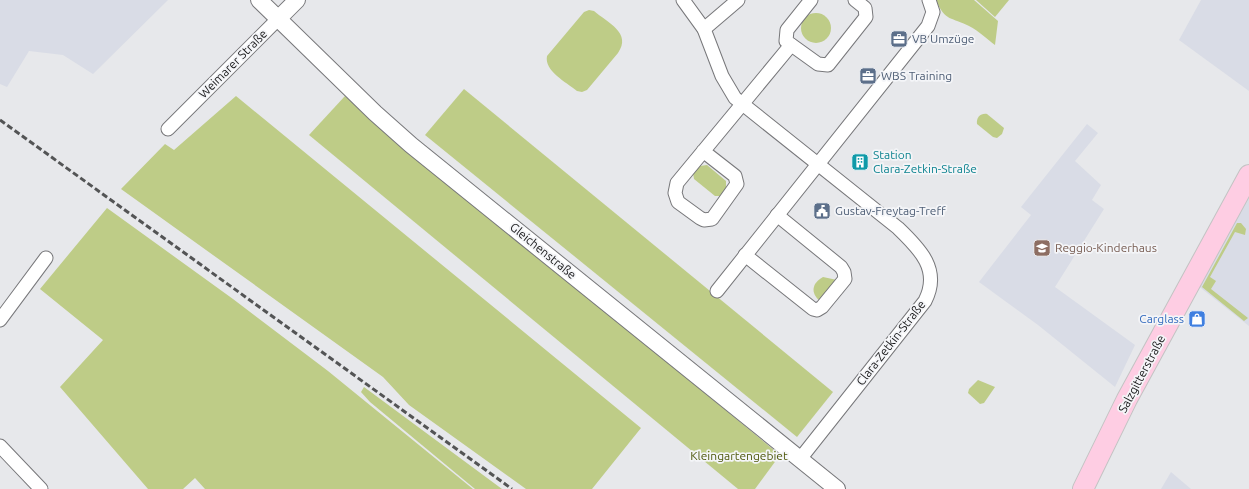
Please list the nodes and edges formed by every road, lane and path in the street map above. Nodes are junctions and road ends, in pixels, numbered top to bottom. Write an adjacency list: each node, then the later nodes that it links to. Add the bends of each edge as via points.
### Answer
1 (259, 0): 8 (street, Gleichenstraße)
2 (297, 0): 8 (street, Weimarer Straße)
3 (683, 0): 9 (street, Clara-Zetkin-Straße)
4 (738, 0): 9 (street)
5 (811, 0): 10 (street, via 787,30 786,41)
6 (855, 0): 10 (street, via 865,8 866,17 828,65 818,64)
7 (929, 0): 14 (street, via 933,12 928,26)
8 (278, 19): 12 (street, Weimarer Straße); 22 (street, Gleichenstraße, via 412,144)
9 (704, 29): 11 (street, Clara-Zetkin-Straße, via 729,90)
10 (790, 45): 11 (street)
11 (743, 105): 13 (street); 14 (street, Clara-Zetkin-Straße)
12 (168, 129)
13 (703, 152): 13 (street, via 677,183 675,193 678,202 700,218 708,220 712,219 737,184 735,176)
14 (816, 165): 16 (street); 22 (street, Clara-Zetkin-Straße, via 910,240 928,266 932,286 920,308)
15 (1249, 175): 25 (main road, Salzgitterstraße, via 1127,399)
16 (777, 215): 17 (street); 17 (street, via 844,272 844,279 822,307 813,309)
17 (745, 255): 19 (street)
18 (46, 258): 20 (street)
19 (717, 291)
20 (0, 320)
21 (0, 446): 23 (street)
22 (800, 459): 24 (street, Gleichenstraße)
23 (41, 489)
24 (837, 489)
25 (1083, 489)

